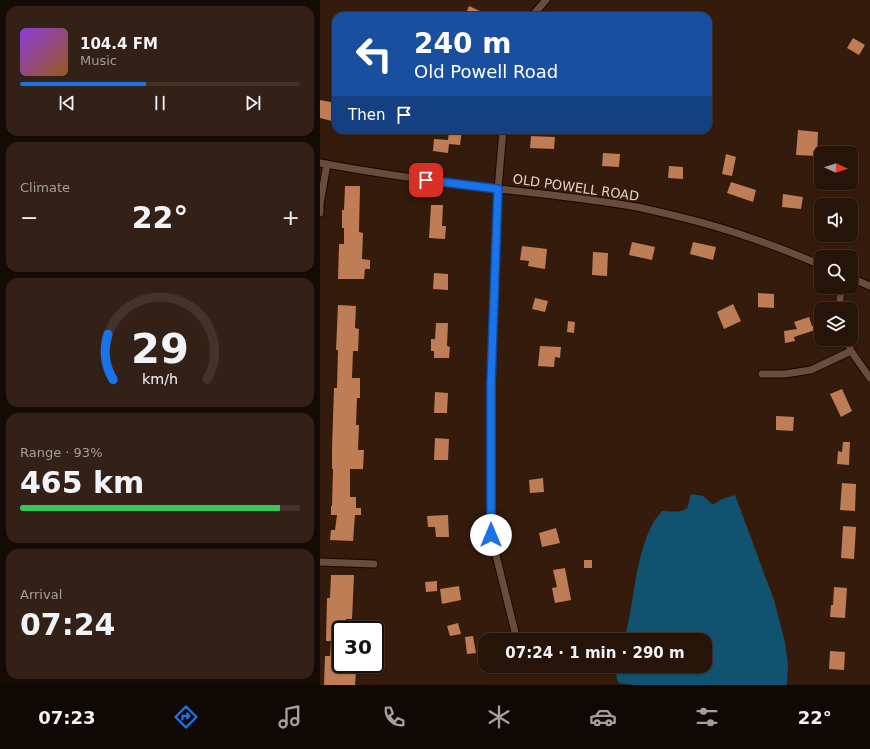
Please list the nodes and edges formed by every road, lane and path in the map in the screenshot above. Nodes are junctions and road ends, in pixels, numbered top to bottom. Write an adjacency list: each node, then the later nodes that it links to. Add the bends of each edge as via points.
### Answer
1 (546, 0): 2 (street)
2 (536, 12)
3 (503, 134): 5 (street)
4 (324, 163): 5 (street, OLD POWELL ROAD, via 356,170); 6 (street)
5 (498, 189): 7 (street, OLD POWELL ROAD, via 607,202 670,215 749,237); 16 (street, via 491,383 491,535)
6 (320, 213)
7 (814, 262)
8 (858, 281): 9 (street)
9 (870, 286)
10 (849, 346): 11 (street)
11 (851, 351): 12 (street, via 811,370); 13 (street)
12 (762, 374)
13 (870, 378)
14 (320, 562): 15 (street)
15 (374, 564)
16 (515, 633)

